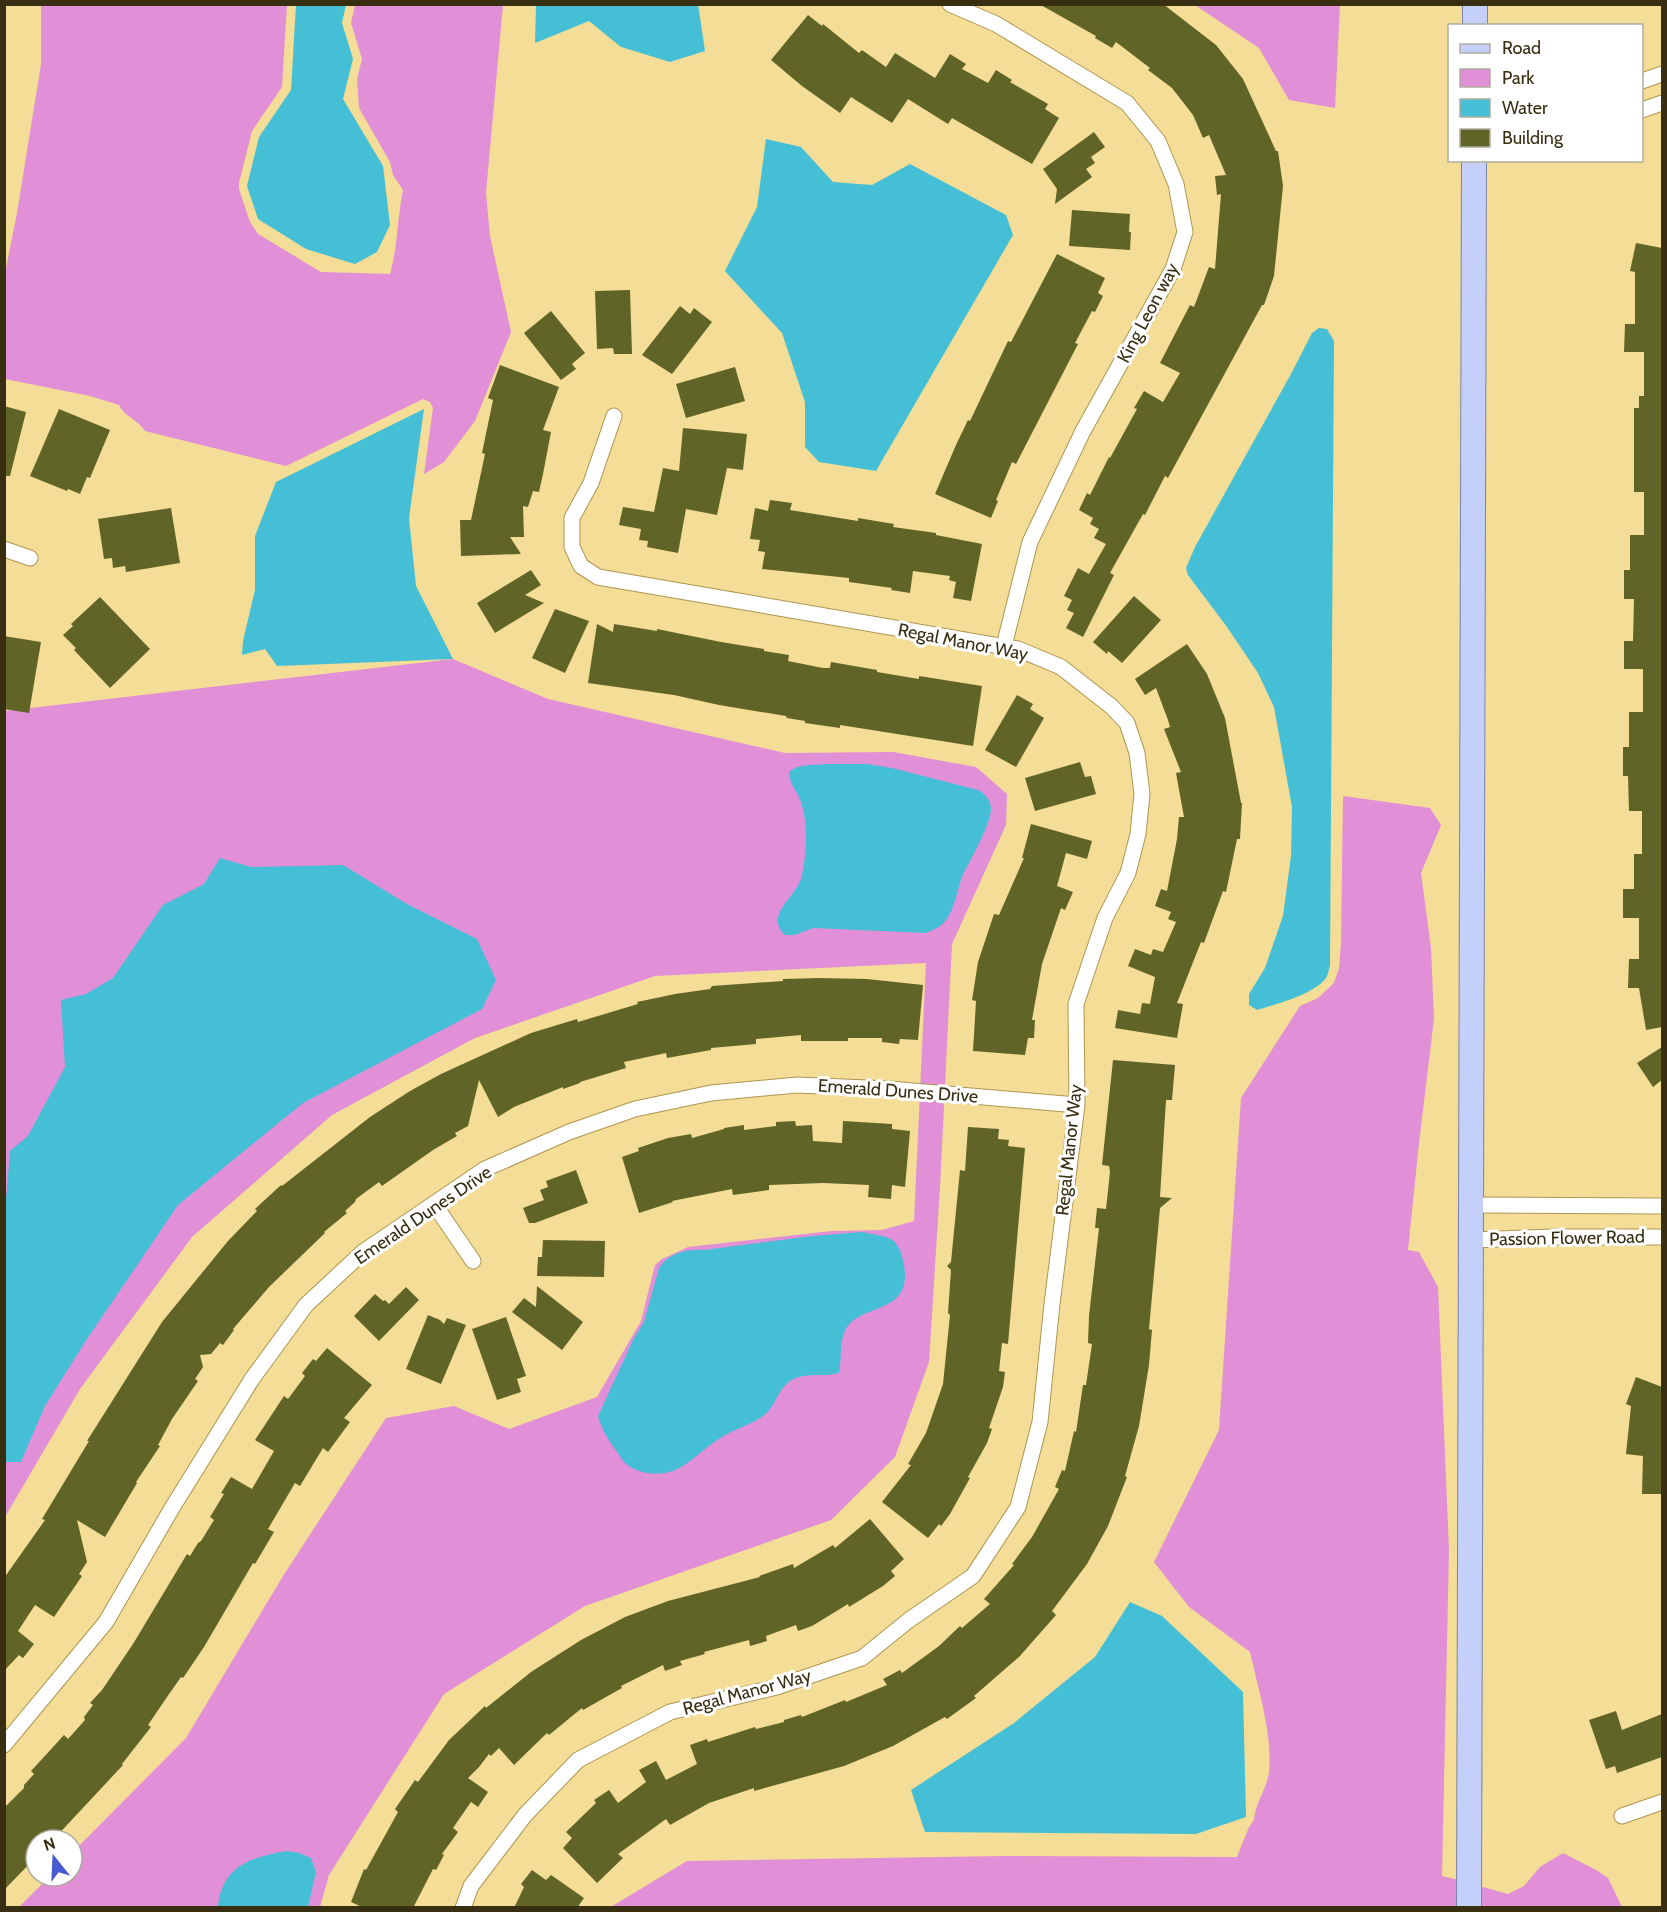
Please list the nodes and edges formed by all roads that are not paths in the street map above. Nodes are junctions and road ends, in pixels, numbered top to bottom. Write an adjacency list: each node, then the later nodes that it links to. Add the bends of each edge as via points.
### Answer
1 (950, 4): 12 (street, King Leon way, via 996,24 1127,103 1158,141 1176,184 1185,232 1173,269 1083,431 1030,542)
2 (1475, 4): 3 (main road)
3 (1474, 24)
4 (1662, 74): 5 (street)
5 (1643, 80)
6 (1662, 103): 7 (street)
7 (1643, 109)
8 (1474, 162): 15 (main road)
9 (614, 416): 12 (street, Regal Manor Way, via 591,483 572,518 572,547 581,566 598,577)
10 (4, 549): 11 (street)
11 (30, 558)
12 (1004, 646): 13 (street, Regal Manor Way, via 1061,666 1112,707 1127,723 1137,753 1142,794 1138,834 1128,873 1105,918 1076,1004)
13 (1077, 1105): 14 (street, Emerald Dunes Drive, via 797,1085 711,1093 635,1109 569,1132 485,1169); 23 (street, Regal Manor Way, via 1040,1422 1018,1507 973,1576 862,1658 777,1688 670,1712 578,1760 525,1815 471,1886)
14 (434, 1203): 19 (street); 20 (street, Emerald Dunes Drive, via 363,1252 306,1305 252,1379 106,1622)
15 (1472, 1206): 16 (street, Passion Flower Road); 18 (main road)
16 (1662, 1206)
17 (1662, 1237): 18 (street, Passion Flower Road)
18 (1471, 1240): 24 (main road)
19 (473, 1262)
20 (8, 1735)
21 (1662, 1802): 22 (street)
22 (1622, 1816)
23 (463, 1908)
24 (1469, 1908)

